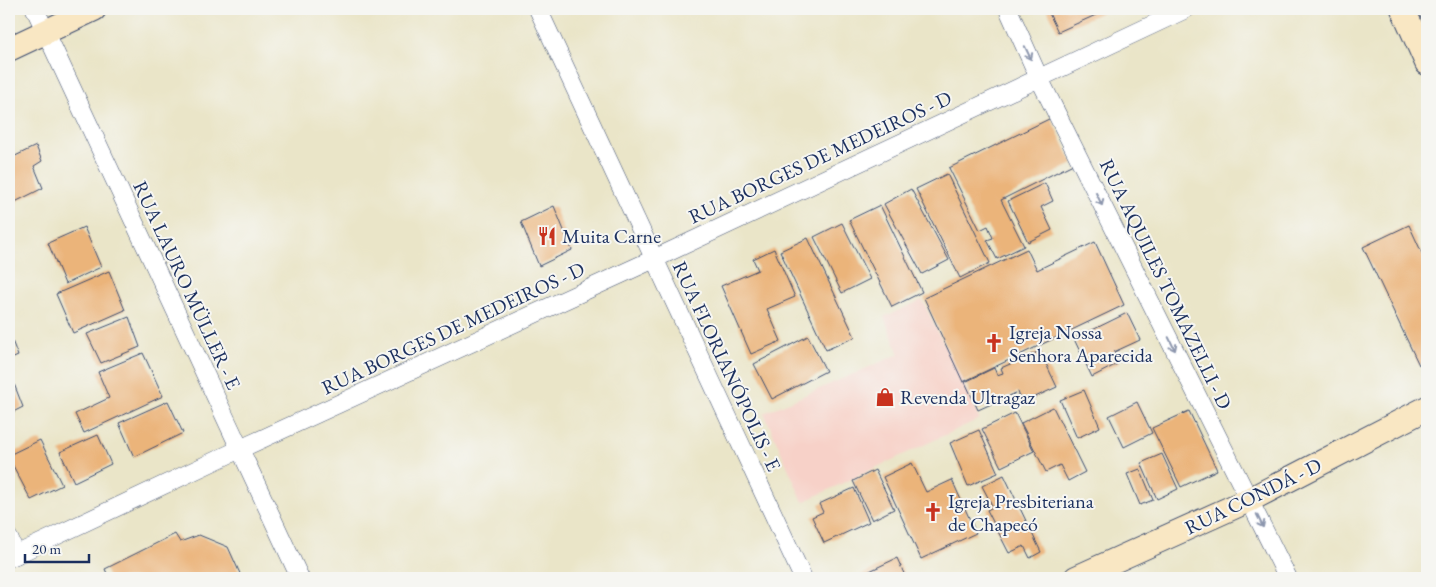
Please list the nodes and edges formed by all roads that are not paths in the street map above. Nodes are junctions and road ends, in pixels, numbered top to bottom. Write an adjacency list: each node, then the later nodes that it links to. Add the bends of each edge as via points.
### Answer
1 (35, 9): 7 (street, RUA LAURO MÜLLER - E)
2 (94, 9): 7 (street)
3 (538, 9): 11 (street, RUA FLORIANÓPOLIS - E)
4 (1008, 9): 10 (street, RUA AQUILES TOMAZELLI - D, one-way to 10)
5 (1186, 9): 10 (street, RUA BORGES DE MEDEIROS - D)
6 (1408, 12): 9 (street)
7 (46, 32): 8 (street); 13 (street, RUA LAURO MÜLLER - E)
8 (9, 49)
9 (1427, 63)
10 (1039, 78): 11 (street, RUA BORGES DE MEDEIROS - D); 14 (street, RUA AQUILES TOMAZELLI - D, one-way to 14)
11 (654, 259): 13 (street, RUA BORGES DE MEDEIROS - D); 18 (street, RUA FLORIANÓPOLIS - E)
12 (1427, 408): 14 (street, RUA CONDÁ - D)
13 (240, 449): 16 (street, RUA BORGES DE MEDEIROS - D); 17 (street, RUA LAURO MÜLLER - E)
14 (1249, 500): 19 (street, RUA CONDÁ - D); 20 (street, RUA AQUILES TOMAZELLI - D, one-way to 20)
15 (9, 538): 16 (street)
16 (13, 556)
17 (300, 578)
18 (803, 578)
19 (1076, 578)
20 (1288, 578)

